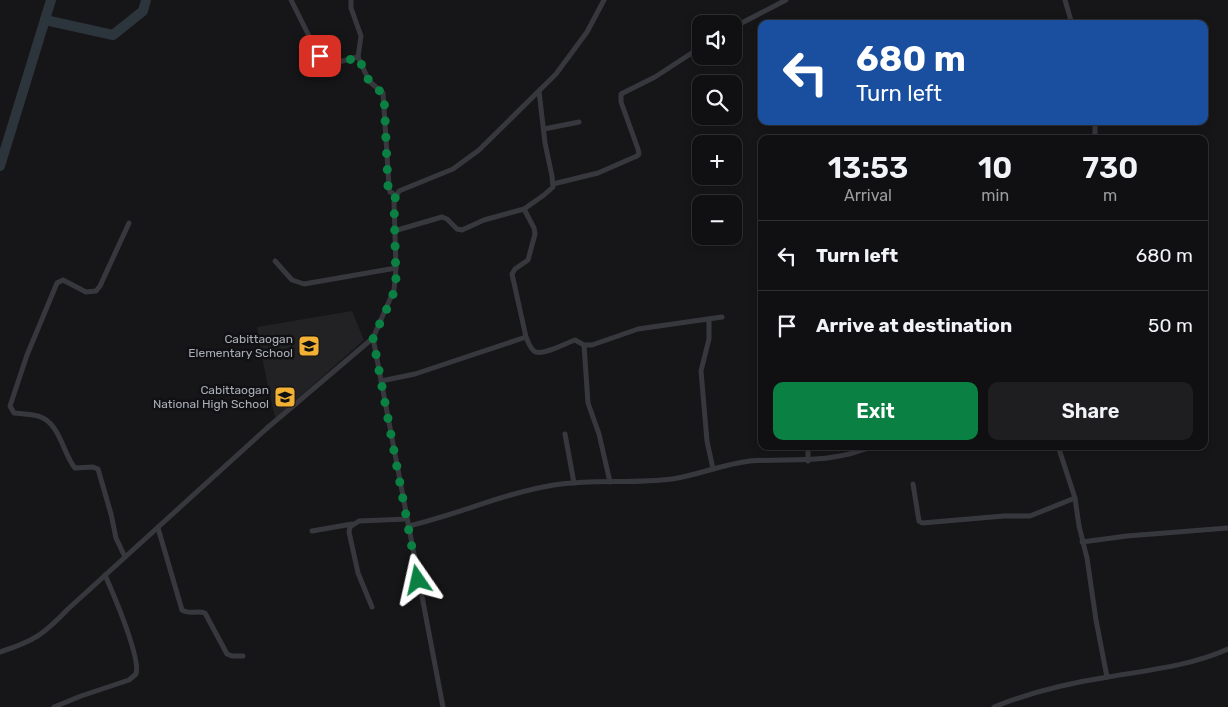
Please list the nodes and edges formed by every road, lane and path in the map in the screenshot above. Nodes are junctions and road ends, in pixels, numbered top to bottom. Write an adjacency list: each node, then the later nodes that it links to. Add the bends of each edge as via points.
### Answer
1 (291, 0): 9 (street, via 323,59 340,62)
2 (350, 0): 9 (street, via 360,36)
3 (604, 0): 10 (street, via 570,56)
4 (786, 0): 7 (street)
5 (1065, 0): 6 (street)
6 (1071, 20)
7 (742, 23)
8 (692, 53): 13 (street, via 660,75 621,94 620,102 639,151 637,156 594,175)
9 (358, 57): 14 (street, via 369,81 384,95 388,186)
10 (539, 91): 12 (street); 14 (street, via 468,159 441,175 401,189)
11 (579, 122): 12 (street)
12 (544, 129): 13 (street)
13 (553, 184): 15 (street, via 550,190)
14 (396, 195): 17 (street)
15 (524, 209): 17 (street, via 462,230 442,217); 22 (street, via 535,232 528,260 512,274)
16 (129, 222): 43 (street, via 96,291 86,292 63,280 57,283 10,406 14,412 37,415 46,420 75,468 93,466 98,469 116,538)
17 (394, 231): 19 (street)
18 (275, 261): 19 (street, via 292,280 304,284)
19 (396, 268): 23 (street, via 392,298)
20 (722, 317): 21 (street)
21 (710, 319): 24 (street, via 638,329 600,343); 31 (street, via 701,372)
22 (526, 337): 24 (street, via 538,353 575,340); 25 (street, via 415,374)
23 (373, 338): 25 (street); 39 (street, via 266,429)
24 (584, 345): 32 (street, via 588,403)
25 (381, 381): 36 (street)
26 (565, 434): 33 (street)
27 (808, 450): 30 (street)
28 (863, 450): 30 (street, via 849,456)
29 (1059, 450): 35 (street)
30 (808, 461): 31 (street, via 748,462)
31 (712, 469): 32 (street, via 674,478)
32 (610, 482): 33 (street)
33 (574, 483): 38 (street, via 531,490)
34 (913, 484): 35 (street, via 922,523 1030,516)
35 (1075, 498): 42 (street)
36 (407, 519): 37 (street); 38 (street)
37 (352, 524): 41 (street); 45 (street, via 349,532 358,573)
38 (408, 526): 51 (street)
39 (158, 528): 43 (street); 48 (street, via 182,610 186,613 205,612 225,651 232,656)
40 (1228, 528): 42 (street)
41 (312, 531)
42 (1082, 542): 49 (street)
43 (125, 557): 44 (street)
44 (105, 575): 47 (street, via 41,635); 50 (street, via 121,610 137,664 136,674 129,680)
45 (372, 607)
46 (1228, 649): 49 (street, via 1172,666)
47 (0, 652)
48 (243, 656)
49 (1107, 677): 52 (street, via 1047,688)
50 (54, 707)
51 (443, 707)
52 (994, 707)

